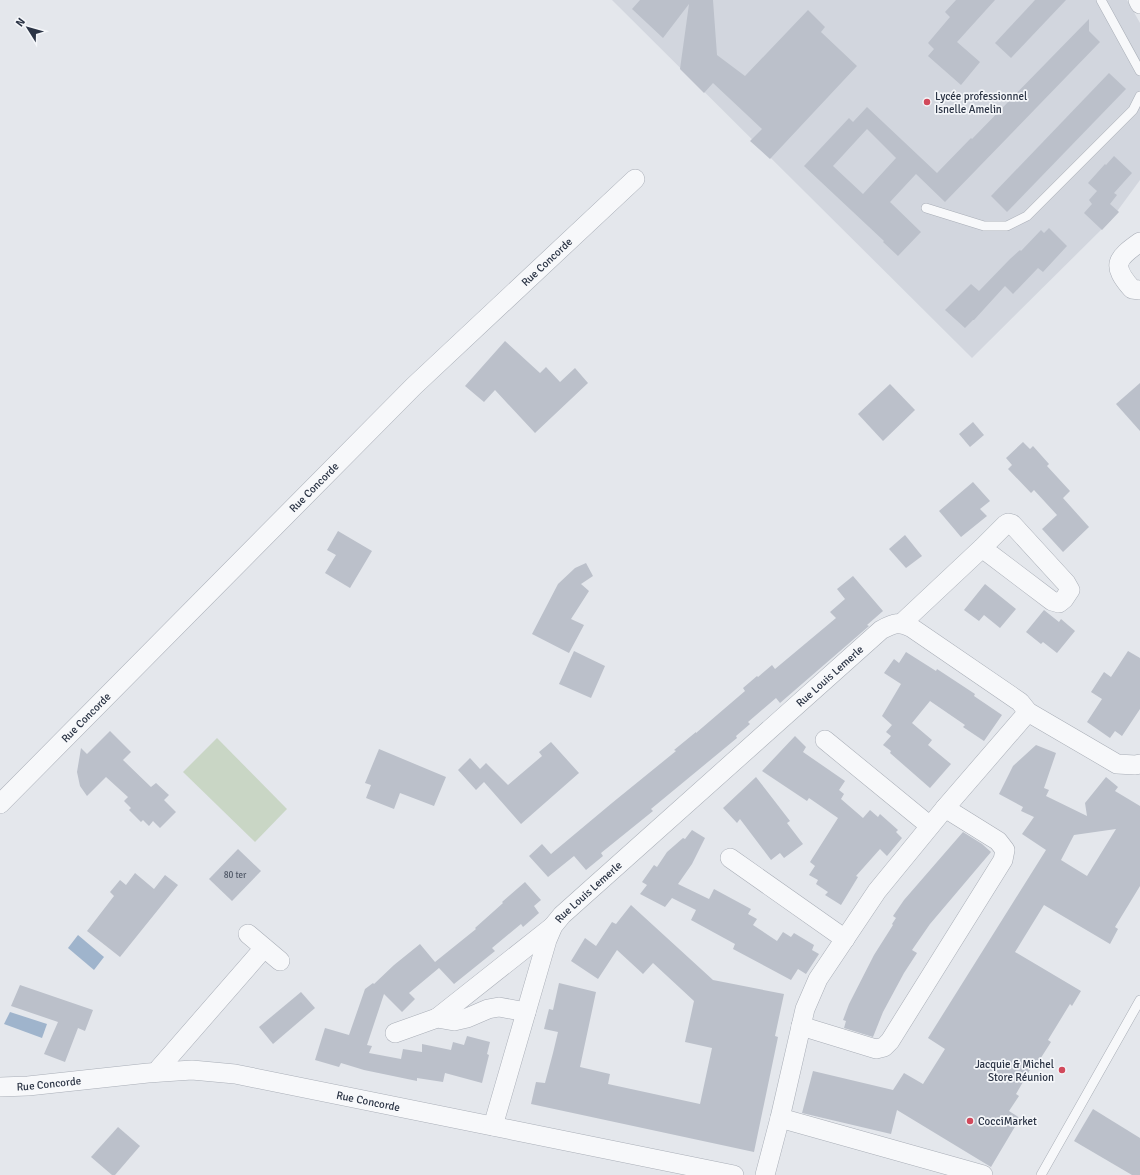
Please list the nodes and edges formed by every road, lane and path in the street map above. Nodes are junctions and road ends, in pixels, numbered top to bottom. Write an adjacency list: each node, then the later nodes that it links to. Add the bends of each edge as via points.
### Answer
1 (1101, 0): 4 (lane)
2 (1138, 0): 3 (street)
3 (1140, 4)
4 (1140, 71)
5 (1140, 96): 7 (lane, via 1133,110 1027,216 1007,226 984,226)
6 (635, 179): 15 (street, Rue Concorde, via 414,386)
7 (926, 208)
8 (1140, 242): 9 (street, via 1119,259 1119,268 1124,280 1132,289)
9 (1140, 290)
10 (982, 548): 10 (street, via 1004,525 1012,524 1066,582 1070,590 1059,603 1052,601); 11 (street)
11 (902, 623): 12 (street, via 1020,702); 19 (street, Rue Louis Lemerle, via 891,624 881,630 562,915)
12 (1028, 712): 14 (street, via 1116,764); 16 (street)
13 (825, 740): 17 (street)
14 (1140, 764)
15 (0, 804)
16 (945, 808): 17 (street); 27 (street, via 998,841 1005,850 1004,855 999,867 890,1041 884,1047 876,1049)
17 (930, 826): 21 (street, via 877,891)
18 (730, 858): 21 (street)
19 (553, 926): 25 (street, Rue Louis Lemerle); 26 (street, Rue Louis Lemerle)
20 (248, 934): 22 (street)
21 (845, 939): 27 (street, via 818,979 805,1009)
22 (264, 948): 23 (street); 29 (street)
23 (280, 961)
24 (1140, 1000): 36 (lane)
25 (526, 1012): 26 (street, Rue Louis Lemerle, via 499,1007 454,1021); 32 (street, Rue Louis Lemerle)
26 (437, 1018): 28 (street, Rue Louis Lemerle)
27 (801, 1026): 31 (street)
28 (395, 1033)
29 (156, 1072): 30 (street, Rue Concorde); 32 (street, Rue Concorde, via 192,1070 235,1074)
30 (0, 1087)
31 (780, 1118): 34 (street); 35 (street)
32 (494, 1126): 33 (street, Rue Concorde)
33 (734, 1175)
34 (765, 1175)
35 (983, 1175)
36 (1041, 1175)

